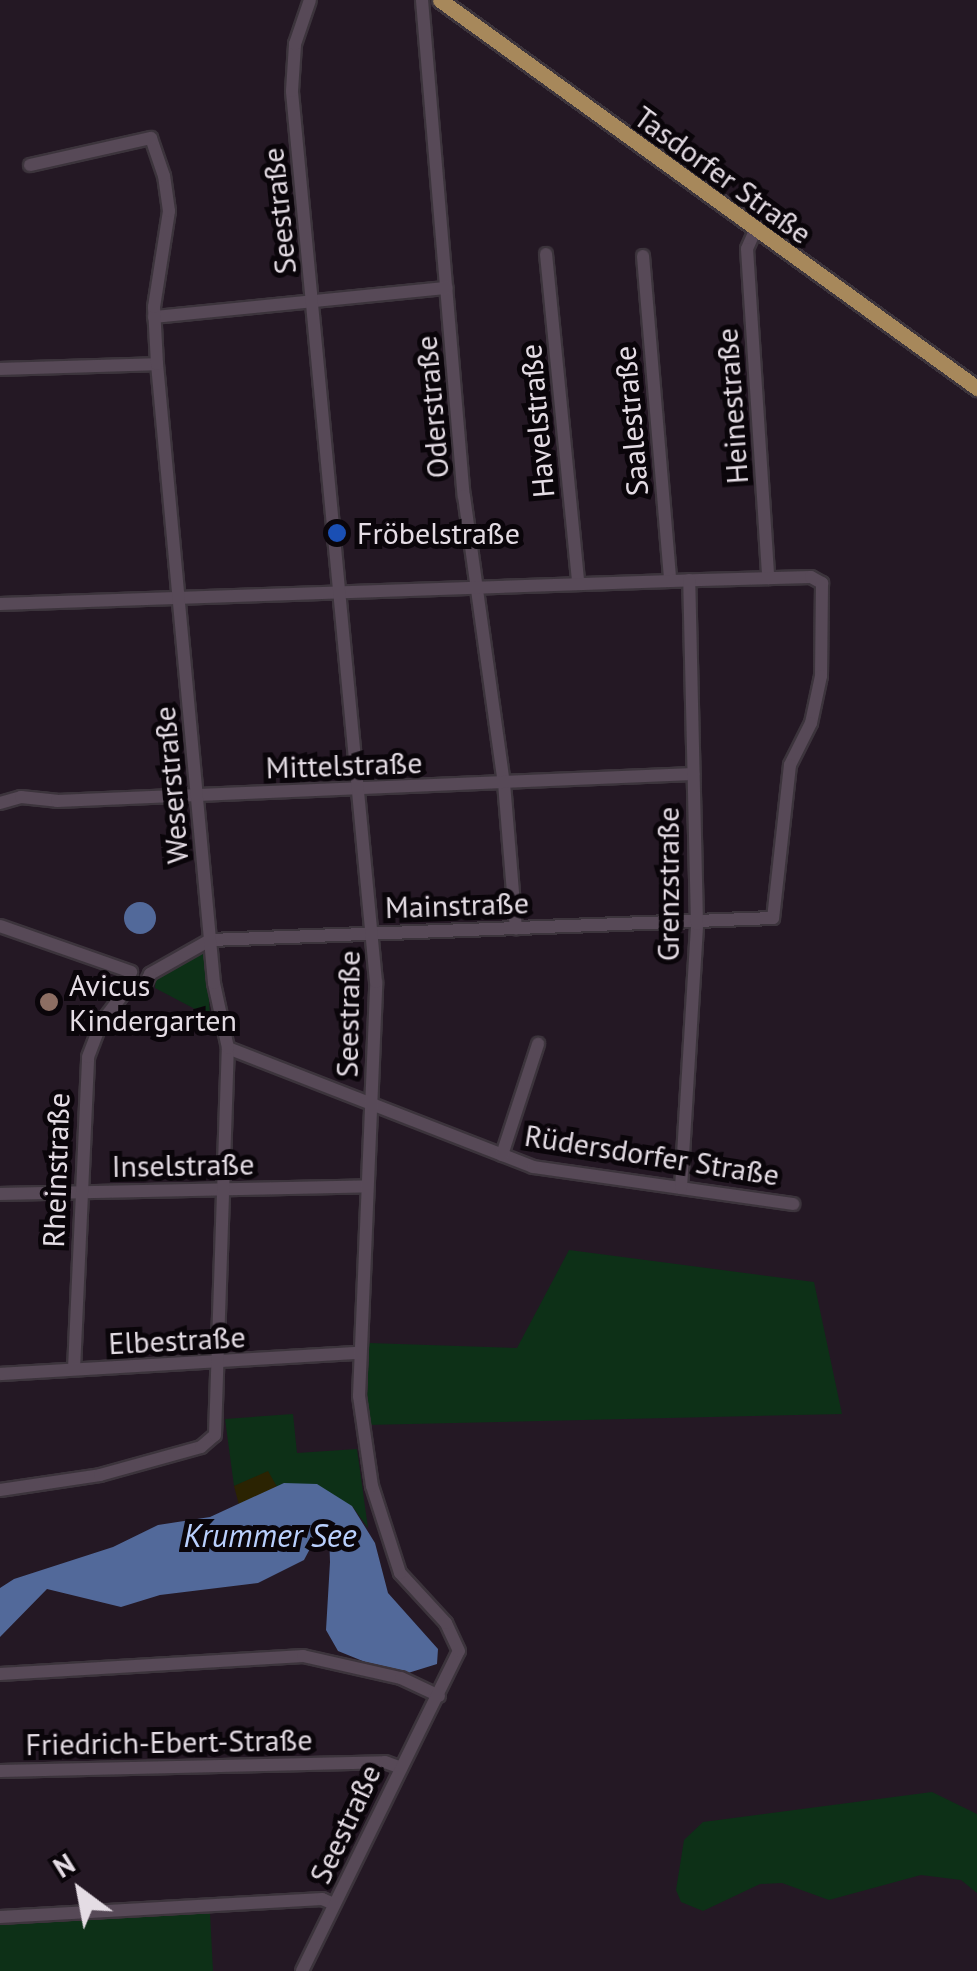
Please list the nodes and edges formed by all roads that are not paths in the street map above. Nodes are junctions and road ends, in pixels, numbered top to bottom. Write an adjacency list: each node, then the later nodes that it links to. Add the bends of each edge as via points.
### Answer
1 (310, 0): 9 (street, Seestraße, via 292,73)
2 (422, 0): 8 (street, Oderstraße)
3 (440, 0): 5 (main road, Tasdorfer Straße)
4 (30, 164): 10 (street, Weserstraße, via 151,138 169,201)
5 (754, 232): 13 (main road, Tasdorfer Straße); 14 (street, Heinestraße, via 748,249)
6 (546, 254): 17 (street, Havelstraße)
7 (642, 256): 15 (street, Saalestraße)
8 (448, 288): 9 (street); 18 (street, Oderstraße)
9 (312, 300): 10 (street); 19 (street, Seestraße)
10 (154, 317): 11 (street, Weserstraße)
11 (156, 364): 12 (street); 20 (street, Weserstraße)
12 (0, 369)
13 (977, 388)
14 (768, 578): 16 (street); 27 (street, Mainstraße, via 820,578 821,676 811,723 790,765 774,918)
15 (670, 580): 16 (street); 17 (street)
16 (689, 580): 22 (street, Grenzstraße)
17 (578, 584): 18 (street)
18 (476, 588): 19 (street); 23 (street, Oderstraße)
19 (341, 595): 20 (street); 24 (street, Seestraße)
20 (178, 598): 21 (street); 25 (street, Weserstraße)
21 (0, 604)
22 (692, 774): 23 (street, Mittelstraße); 27 (street, Grenzstraße)
23 (504, 783): 24 (street, Mittelstraße); 29 (street, Oderstraße)
24 (360, 790): 25 (street, Mittelstraße); 30 (street, Seestraße)
25 (197, 795): 26 (street, Mittelstraße, via 21,797); 31 (street, Weserstraße)
26 (0, 803)
27 (697, 924): 29 (street, Mainstraße); 40 (street, Grenzstraße)
28 (0, 926): 33 (street)
29 (516, 929): 30 (street, Mainstraße)
30 (373, 933): 31 (street, Mainstraße); 36 (street, Seestraße)
31 (210, 940): 32 (street, Mainstraße); 35 (street, Weserstraße)
32 (150, 974): 33 (street); 33 (street, Mainstraße, via 146,989)
33 (131, 978): 41 (street, Rheinstraße, via 91,1043)
34 (538, 1044): 37 (street, Rüdersdorfer Straße)
35 (228, 1048): 36 (street, Rüdersdorfer Straße, via 322,1088); 39 (street, Weserstraße)
36 (372, 1100): 37 (street, Rüdersdorfer Straße); 38 (street, Seestraße)
37 (502, 1155): 40 (street, Rüdersdorfer Straße, via 533,1166)
38 (367, 1186): 39 (street, Inselstraße); 44 (street, Seestraße)
39 (224, 1188): 41 (street, Inselstraße); 45 (street, Weserstraße)
40 (680, 1188): 43 (street, Rüdersdorfer Straße)
41 (79, 1192): 42 (street, Inselstraße); 46 (street, Rheinstraße)
42 (0, 1194)
43 (793, 1204)
44 (358, 1354): 45 (street, Elbestraße); 50 (street, Seestraße, via 370,1474 400,1573 457,1640 457,1661)
45 (218, 1361): 46 (street, Elbestraße); 48 (street, Weserstraße, via 217,1431 201,1448 76,1481)
46 (74, 1369): 47 (street, Elbestraße)
47 (0, 1374)
48 (0, 1490)
49 (0, 1674): 50 (street, via 303,1656 400,1678)
50 (438, 1696): 51 (street, Seestraße)
51 (399, 1767): 52 (street, Friedrich-Ebert-Straße, via 385,1762); 53 (street, Seestraße)
52 (0, 1771)
53 (334, 1904): 54 (street, via 322,1899); 55 (street, Seestraße)
54 (0, 1917)
55 (302, 1971)

